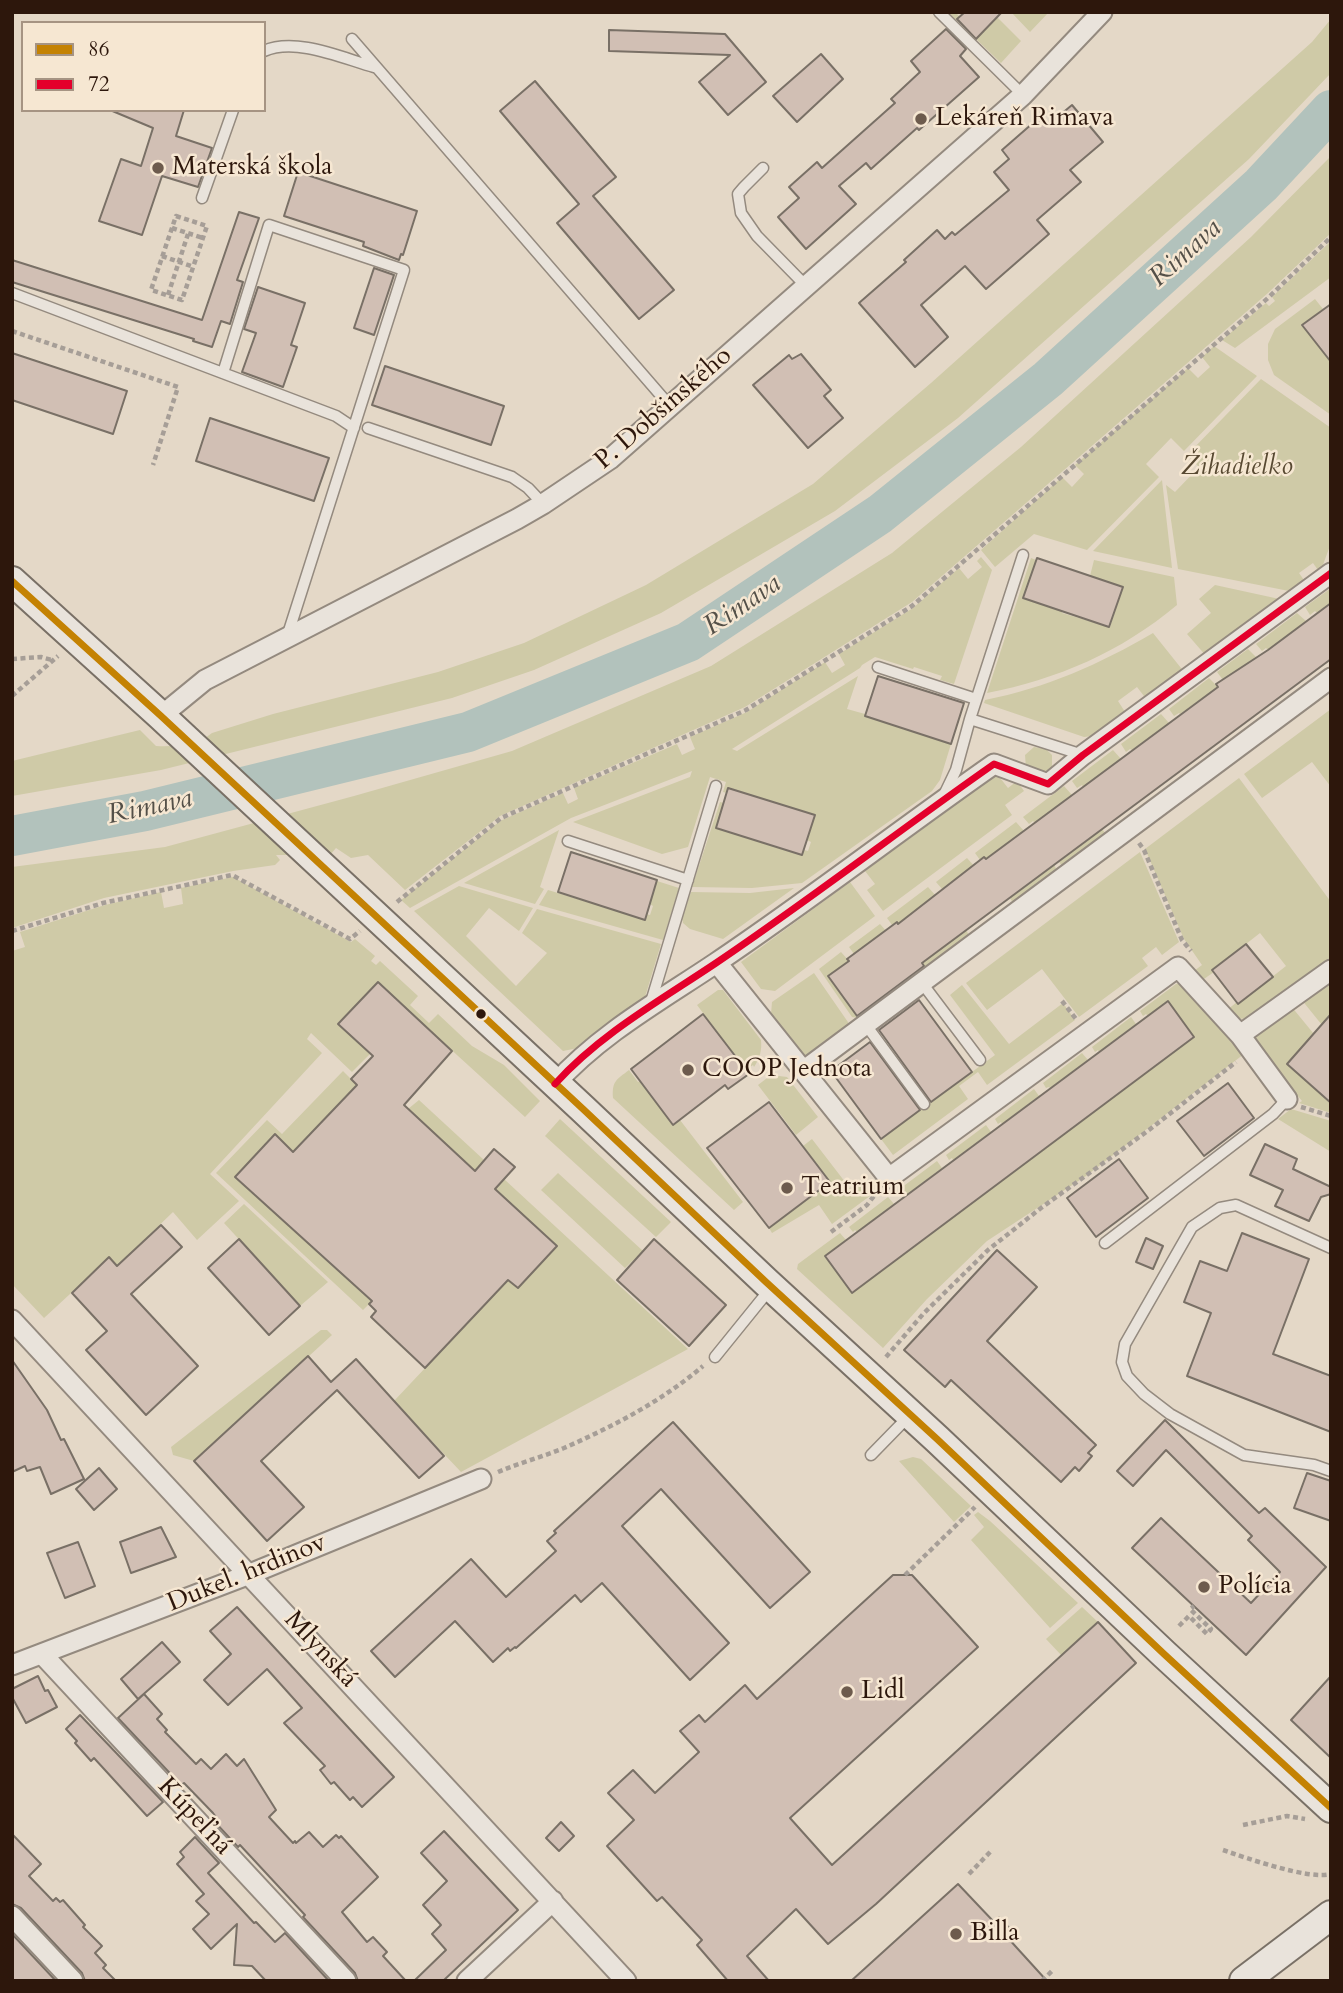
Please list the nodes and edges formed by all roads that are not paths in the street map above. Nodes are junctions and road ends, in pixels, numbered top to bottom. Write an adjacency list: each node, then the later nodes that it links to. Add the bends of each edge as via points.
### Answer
1 (939, 12): 6 (lane)
2 (1102, 12): 6 (street, P. Dobšinského)
3 (352, 39): 5 (lane)
4 (266, 50): 5 (lane, via 301,46)
5 (375, 67): 13 (lane)
6 (1023, 95): 10 (street, P. Dobšinského)
7 (232, 112): 9 (lane)
8 (763, 168): 10 (lane, via 738,194 741,212 757,236)
9 (202, 198)
10 (806, 286): 13 (street, P. Dobšinského)
11 (12, 293): 12 (lane)
12 (223, 373): 14 (lane, via 336,416); 14 (lane, via 270,225 404,271)
13 (670, 406): 16 (street, P. Dobšinského, via 610,459)
14 (354, 428): 20 (lane)
15 (368, 428): 16 (lane, via 512,477)
16 (543, 504): 20 (street, P. Dobšinského)
17 (1023, 555): 23 (lane)
18 (1331, 573): 26 (street)
19 (12, 581): 25 (street)
20 (286, 638): 25 (street, P. Dobšinského, via 205,680)
21 (878, 667): 23 (lane)
22 (1331, 677): 33 (street)
23 (976, 699): 24 (lane)
24 (970, 719): 26 (lane); 28 (lane, via 956,770)
25 (168, 723): 39 (street)
26 (1083, 755): 28 (street, via 1048,784 994,764)
27 (716, 786): 30 (lane)
28 (941, 801): 31 (street)
29 (568, 841): 30 (lane)
30 (688, 880): 34 (lane)
31 (717, 962): 34 (street); 38 (street)
32 (1331, 970): 36 (street)
33 (922, 983): 35 (street); 37 (lane)
34 (649, 1006): 39 (street)
35 (866, 1025): 38 (street); 41 (lane)
36 (1245, 1043): 38 (street, via 1178,967 889,1178); 40 (street)
37 (980, 1060)
38 (803, 1072)
39 (555, 1084): 44 (street)
40 (1287, 1099): 42 (lane)
41 (924, 1104)
42 (1105, 1242)
43 (1331, 1248): 49 (lane, via 1236,1205 1220,1208 1192,1227 1125,1344 1122,1362 1127,1376 1161,1407 1244,1455)
44 (772, 1287): 46 (lane); 47 (street)
45 (12, 1320): 51 (street, Mlynská)
46 (715, 1357)
47 (911, 1415): 48 (lane); 54 (street, via 1158,1648)
48 (871, 1455)
49 (1331, 1471)
50 (481, 1479): 51 (street, Dukel. hrdinov)
51 (250, 1574): 52 (street, Dukel. hrdinov); 55 (street, Mlynská)
52 (42, 1654): 53 (street, Dukel. hrdinov); 59 (street, Kúpeľná)
53 (12, 1665)
54 (1322, 1814)
55 (553, 1901): 60 (street); 61 (street, Mlynská)
56 (1331, 1915): 62 (street)
57 (12, 1916): 58 (street)
58 (73, 1981)
59 (346, 1981)
60 (467, 1981)
61 (626, 1981)
62 (1244, 1981)

